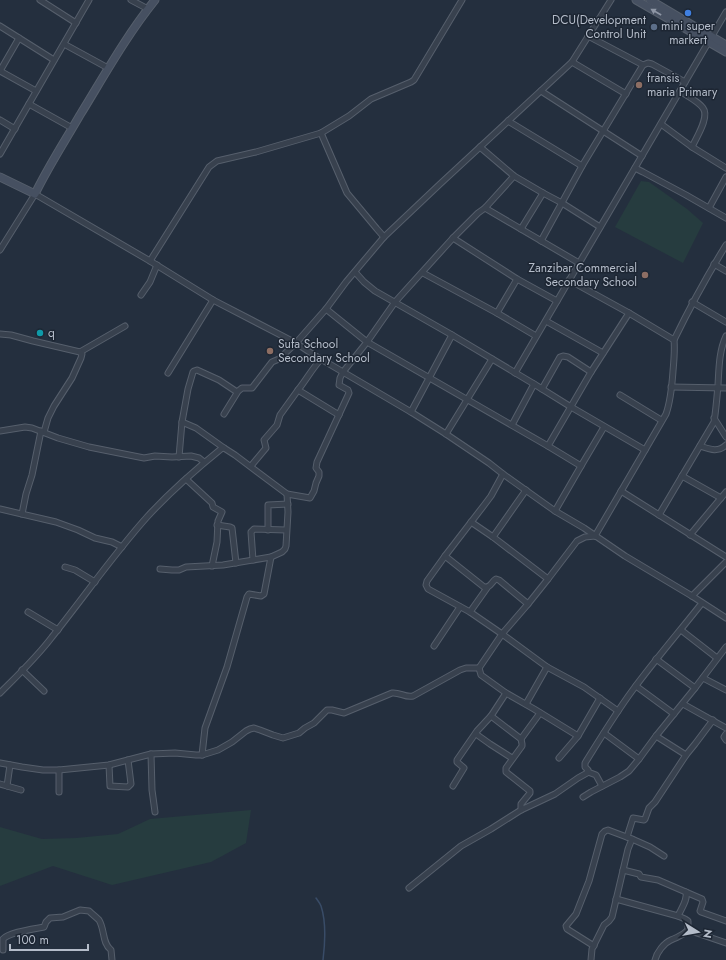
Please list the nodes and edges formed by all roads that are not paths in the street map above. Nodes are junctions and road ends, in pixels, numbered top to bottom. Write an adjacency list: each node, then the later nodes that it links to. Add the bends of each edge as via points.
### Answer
1 (40, 0): 11 (street)
2 (89, 0): 11 (street)
3 (132, 0): 9 (street)
4 (155, 0): 9 (street)
5 (462, 0): 36 (street, via 414,80 372,99)
6 (611, 0): 13 (street)
7 (636, 0): 15 (street, one-way to 7)
8 (650, 0): 15 (street)
9 (148, 9): 22 (street)
10 (726, 12): 15 (street)
11 (76, 23): 16 (street)
12 (0, 26): 14 (street)
13 (588, 36): 20 (street); 21 (street)
14 (19, 38): 19 (street); 23 (street)
15 (710, 39): 17 (street); 18 (street); 24 (street)
16 (64, 44): 19 (street); 22 (street)
17 (726, 45)
18 (726, 52)
19 (54, 60): 26 (street)
20 (572, 62): 27 (street); 28 (street)
21 (643, 65): 24 (street, via 652,64); 28 (street)
22 (108, 68): 33 (street)
23 (0, 71): 26 (street)
24 (685, 82): 25 (street)
25 (680, 91): 32 (street); 37 (street, via 703,107 706,113)
26 (36, 92): 29 (street)
27 (541, 92): 31 (street); 35 (street)
28 (626, 94): 35 (street)
29 (29, 104): 33 (street); 34 (street)
30 (0, 120): 34 (street)
31 (508, 121): 38 (street); 41 (street)
32 (661, 124): 37 (street); 40 (street)
33 (72, 128): 48 (street)
34 (15, 129): 39 (street)
35 (604, 132): 40 (street); 41 (street)
36 (321, 133): 55 (street, via 347,193); 60 (street, via 217,161 209,167)
37 (692, 147): 43 (street)
38 (480, 148): 44 (street); 55 (street)
39 (0, 154)
40 (642, 156): 42 (street)
41 (582, 166): 49 (street)
42 (635, 168): 51 (street); 53 (street)
43 (726, 168)
44 (514, 176): 47 (street); 50 (street)
45 (0, 177): 48 (street)
46 (726, 177): 51 (street)
47 (543, 193): 49 (street); 54 (street)
48 (35, 194): 59 (street); 60 (street)
49 (562, 203): 53 (street); 57 (street)
50 (485, 208): 54 (street); 56 (street)
51 (709, 208): 52 (street)
52 (726, 218)
53 (600, 227): 61 (street)
54 (521, 229): 57 (street)
55 (384, 237): 65 (street)
56 (453, 238): 66 (street); 67 (street)
57 (541, 241): 61 (street)
58 (726, 245): 62 (street)
59 (0, 250)
60 (150, 262): 63 (street)
61 (579, 263): 68 (street)
62 (714, 264): 64 (street); 73 (street)
63 (157, 265): 69 (street, via 150,282); 70 (street)
64 (726, 271)
65 (355, 272): 71 (street, via 375,291); 74 (street)
66 (423, 273): 71 (street); 75 (street)
67 (517, 279): 72 (street); 75 (street)
68 (569, 280): 72 (street); 76 (street)
69 (140, 295)
70 (213, 300): 86 (street); 93 (street)
71 (395, 302): 81 (street); 85 (street)
72 (557, 302): 77 (street)
73 (692, 302): 78 (street); 84 (street)
74 (326, 309): 85 (street); 86 (street)
75 (497, 313): 82 (street)
76 (629, 313): 84 (street); 88 (street)
77 (546, 321): 82 (street); 88 (street)
78 (726, 322)
79 (125, 326): 87 (street)
80 (0, 334): 87 (street)
81 (452, 335): 89 (street); 95 (street)
82 (536, 336): 94 (street)
83 (726, 336): 98 (street, via 719,358)
84 (674, 340): 97 (street)
85 (367, 342): 91 (street); 95 (street)
86 (296, 343): 90 (street); 102 (street, via 272,362 252,388 242,388)
87 (80, 352): 115 (street, via 81,358 72,378 54,406)
88 (603, 353): 92 (street)
89 (492, 359): 94 (street); 104 (street)
90 (321, 360): 91 (street); 101 (street)
91 (343, 372): 106 (street); 108 (street, via 339,385 348,390 349,394)
92 (591, 372): 100 (street, via 568,357 560,357); 105 (street)
93 (168, 373)
94 (515, 373): 96 (street)
95 (430, 378): 104 (street); 106 (street)
96 (534, 384): 100 (street); 112 (street)
97 (672, 387): 98 (street); 110 (street, via 666,414)
98 (717, 388): 99 (street); 109 (street)
99 (726, 388)
100 (542, 389): 105 (street)
101 (298, 390): 108 (street); 125 (street, via 280,415 277,425 264,440 266,448)
102 (237, 392): 107 (street); 111 (street, via 219,380 194,371)
103 (620, 395): 110 (street)
104 (467, 399): 112 (street); 116 (street)
105 (570, 407): 113 (street); 119 (street)
106 (411, 412): 116 (street)
107 (224, 414)
108 (338, 415): 133 (street, via 317,462 319,476 310,498)
109 (714, 418): 117 (street); 120 (street)
110 (662, 420): 122 (street)
111 (182, 422): 121 (street, via 196,428); 123 (street)
112 (512, 425): 119 (street)
113 (604, 427): 122 (street); 126 (street)
114 (0, 431): 115 (street, via 25,427)
115 (42, 432): 123 (street, via 89,447 144,458); 138 (street)
116 (446, 434): 127 (street)
117 (726, 437)
118 (726, 445): 120 (street, via 724,448 712,450)
119 (548, 446): 126 (street)
120 (700, 446): 128 (street)
121 (224, 448): 124 (street); 125 (street)
122 (645, 450): 131 (street)
123 (179, 457): 124 (street, via 191,456)
124 (204, 462): 129 (street)
125 (251, 466): 133 (street)
126 (581, 466): 137 (street)
127 (503, 474): 130 (street); 140 (street, via 491,496)
128 (682, 476): 134 (street); 139 (street)
129 (186, 479): 141 (street, via 212,503 213,507 222,512); 147 (street, via 159,504)
130 (526, 490): 137 (street); 146 (street)
131 (621, 491): 139 (street); 145 (street)
132 (726, 492): 134 (street)
133 (287, 494): 135 (street)
134 (721, 498): 144 (street)
135 (288, 504): 142 (street, via 268,505); 143 (street)
136 (0, 509): 138 (street)
137 (555, 511): 145 (street)
138 (22, 514): 147 (street, via 69,526)
139 (659, 515): 144 (street)
140 (471, 522): 146 (street); 148 (street)
141 (217, 525): 153 (street, via 232,528); 154 (street, via 217,542)
142 (268, 530): 143 (street); 151 (street, via 254,529 251,532)
143 (286, 530): 149 (street, via 285,549)
144 (690, 534): 150 (street)
145 (595, 536): 157 (street, via 577,541); 160 (street)
146 (493, 537): 157 (street)
147 (122, 547): 158 (street)
148 (444, 556): 159 (street); 163 (street, via 426,585 428,589)
149 (271, 557): 151 (street); 201 (street, via 264,594 249,594 247,597 227,667 205,728)
150 (726, 557)
151 (253, 560): 153 (street)
152 (726, 562): 160 (street)
153 (236, 563): 154 (street)
154 (212, 566): 156 (street, via 186,567 179,570)
155 (66, 567): 158 (street)
156 (160, 568)
157 (548, 579): 162 (street)
158 (95, 582): 167 (street)
159 (487, 588): 162 (street, via 494,580 499,580); 165 (street)
160 (692, 596): 161 (street)
161 (702, 603): 166 (street); 168 (street)
162 (528, 604): 169 (street)
163 (460, 607): 165 (street); 170 (street)
164 (28, 612): 167 (street)
165 (470, 612): 169 (street)
166 (726, 618)
167 (58, 630): 176 (street)
168 (681, 630): 172 (street); 173 (street)
169 (502, 634): 174 (street); 175 (street)
170 (434, 646)
171 (726, 647): 172 (street)
172 (717, 658): 177 (street)
173 (656, 659): 178 (street); 179 (street)
174 (547, 667): 184 (street); 185 (street)
175 (480, 668): 183 (street, via 481,675); 201 (street, via 460,670 413,696 406,697 392,692 344,713 327,710 299,733 283,738 254,728 250,729 218,750)
176 (22, 670): 181 (street); 182 (street)
177 (703, 678): 179 (street); 180 (street)
178 (636, 686): 187 (street); 189 (street)
179 (695, 688): 186 (street)
180 (726, 690)
181 (44, 691)
182 (0, 693)
183 (506, 693): 185 (street); 190 (street)
184 (600, 698): 187 (street); 196 (street)
185 (526, 704): 188 (street)
186 (683, 704): 189 (street); 191 (street)
187 (618, 711): 193 (street)
188 (540, 713): 196 (street); 198 (street)
189 (674, 714): 197 (street)
190 (491, 716): 194 (street); 198 (street)
191 (713, 720): 192 (street); 202 (street)
192 (726, 728)
193 (604, 733): 205 (street); 211 (street, via 585,763)
194 (476, 734): 203 (street); 214 (street, via 457,760 464,768)
195 (726, 734): 199 (street)
196 (578, 736): 204 (street)
197 (656, 736): 202 (street); 205 (street)
198 (521, 739): 203 (street, via 522,746)
199 (726, 740)
200 (151, 754): 201 (street); 206 (street); 220 (street)
201 (202, 755)
202 (686, 755): 221 (street, via 656,802 649,808 646,818 634,818)
203 (512, 758): 219 (street, via 506,772 530,792 521,804)
204 (558, 758)
205 (639, 759): 215 (street, via 629,771)
206 (128, 760): 209 (street); 209 (street, via 131,784 128,787 110,786)
207 (0, 762): 208 (street)
208 (10, 764): 210 (street); 213 (street)
209 (109, 765): 210 (street)
210 (59, 770): 217 (street)
211 (588, 772): 215 (street, via 596,775); 219 (street, via 555,794)
212 (0, 784): 213 (street)
213 (8, 786): 216 (street)
214 (453, 786)
215 (602, 786): 218 (street)
216 (21, 790)
217 (59, 792)
218 (583, 797)
219 (521, 810): 224 (street, via 461,846)
220 (155, 812)
221 (629, 838): 222 (street); 223 (street); 232 (street, via 608,830 602,834 589,881 576,914 566,926)
222 (664, 856)
223 (623, 870): 225 (street, via 658,880); 226 (street)
224 (409, 888)
225 (686, 892): 227 (street); 228 (street, via 702,899 701,912)
226 (616, 899): 227 (street); 232 (street, via 612,917 604,924)
227 (678, 916): 229 (street, via 688,921)
228 (726, 920)
229 (688, 930): 231 (street); 236 (street, via 662,947)
230 (726, 936): 231 (street)
231 (725, 943)
232 (594, 946): 235 (street)
233 (3, 950): 234 (street, via 3,939 6,935 44,927 50,918 63,917 80,910 89,911 99,921 105,943 111,950)
234 (112, 960)
235 (591, 960)
236 (656, 960)

